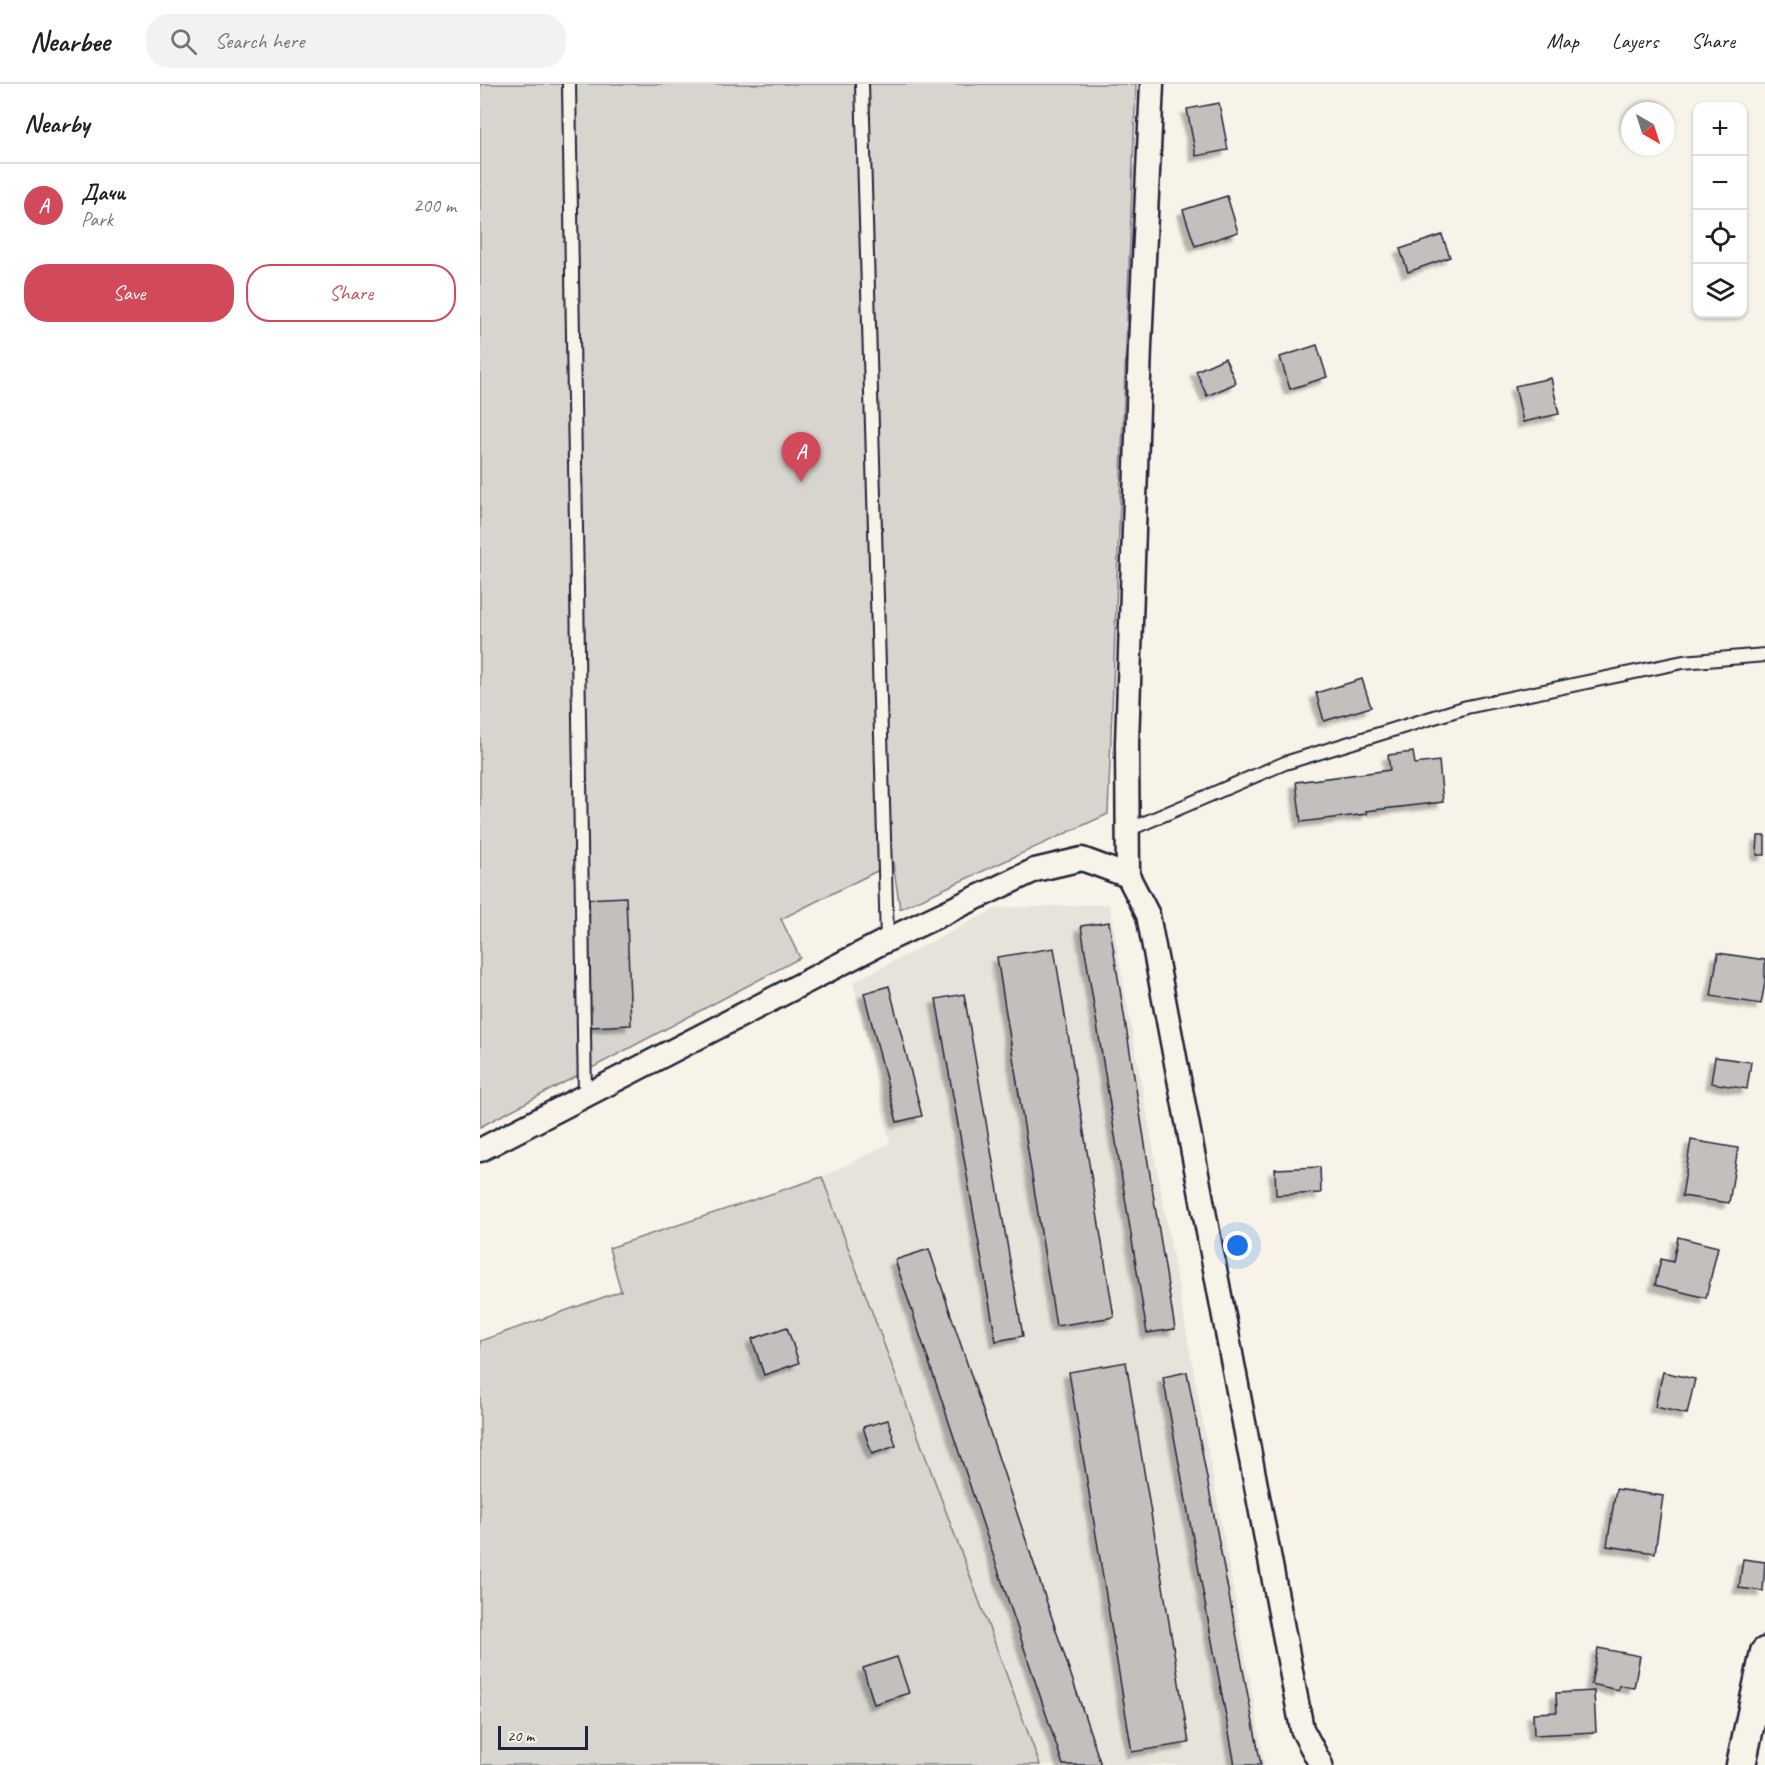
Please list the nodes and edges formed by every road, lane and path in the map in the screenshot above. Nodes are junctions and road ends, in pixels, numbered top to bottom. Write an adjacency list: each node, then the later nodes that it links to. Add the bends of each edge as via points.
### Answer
1 (569, 84): 8 (lane)
2 (862, 84): 7 (lane)
3 (1152, 84): 5 (street, via 1127,732)
4 (1765, 655): 5 (lane, via 1683,662 1467,707 1285,763)
5 (1128, 830): 6 (street)
6 (1128, 876): 7 (street, via 1082,859 1035,870); 11 (street, via 1148,915 1302,1729)
7 (887, 940): 8 (street)
8 (585, 1096): 9 (street)
9 (480, 1150)
10 (1765, 1652): 12 (street)
11 (1322, 1765)
12 (1741, 1765)

